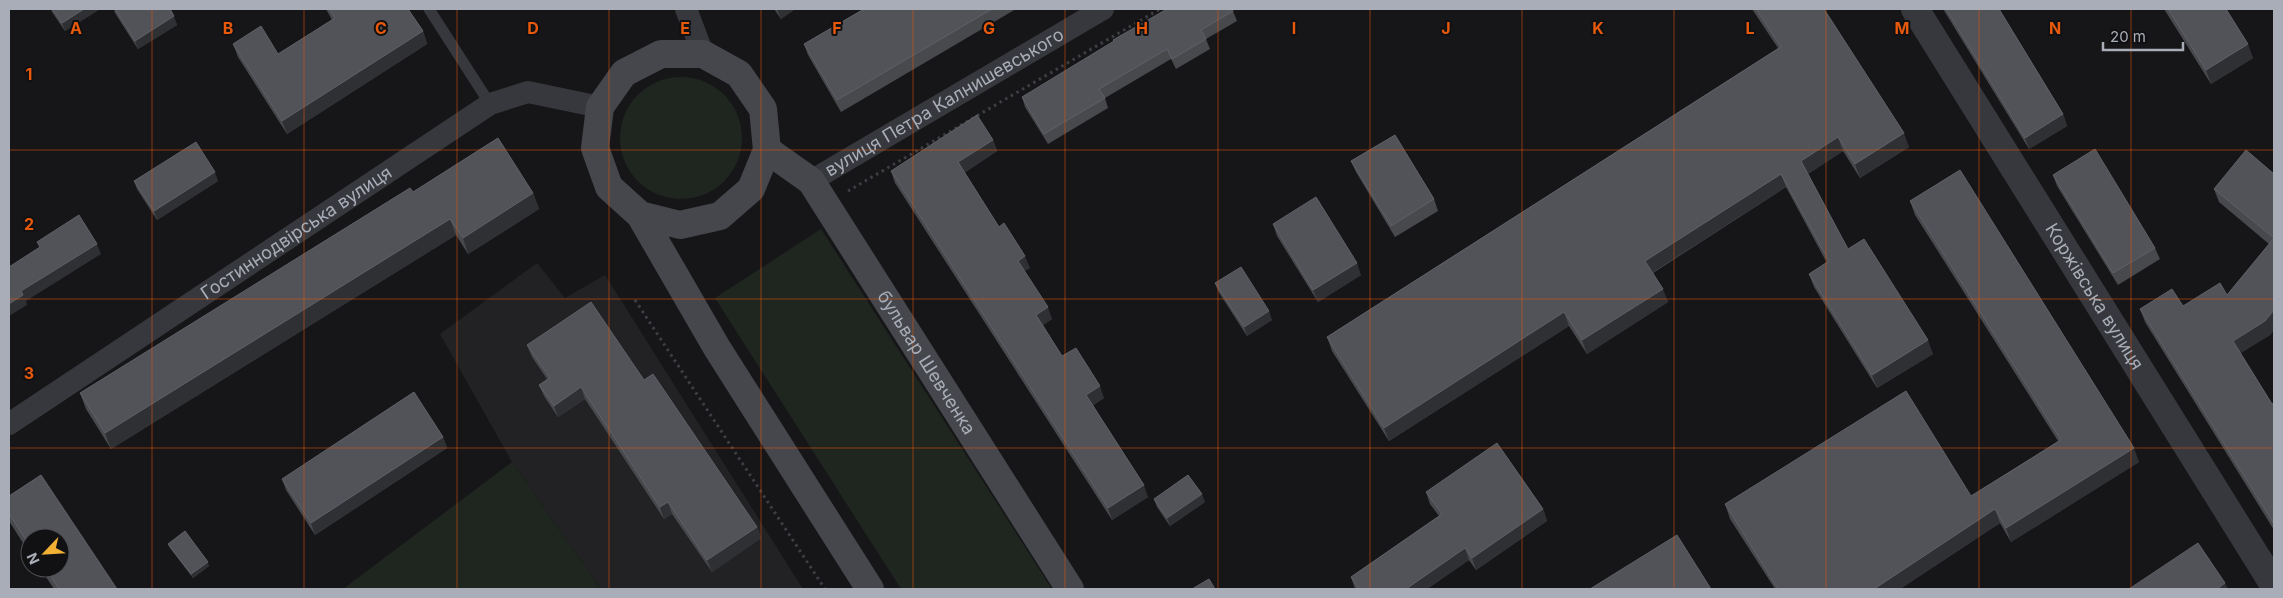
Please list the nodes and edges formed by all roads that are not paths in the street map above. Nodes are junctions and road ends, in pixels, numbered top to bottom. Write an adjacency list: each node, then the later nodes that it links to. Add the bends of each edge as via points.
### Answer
1 (429, 9): 6 (lane)
2 (686, 9): 5 (street)
3 (1103, 9): 9 (street, вулиця Петра Калнишевського)
4 (1915, 9): 12 (street, Коржівська вулиця)
5 (703, 54): 7 (main road, via 662,54 624,73); 8 (main road, via 740,74 763,109)
6 (490, 104): 7 (street, Гостиннодвірська вулиця, via 528,92); 11 (street, Гостиннодвірська вулиця)
7 (600, 106): 10 (main road, via 594,148 609,187)
8 (767, 150): 9 (main road, бульвар Шевченка); 10 (main road, via 751,189 720,216 680,225)
9 (811, 181): 14 (main road, бульвар Шевченка)
10 (640, 215): 13 (main road, via 717,348)
11 (9, 424)
12 (2274, 585)
13 (870, 589)
14 (1070, 589)

